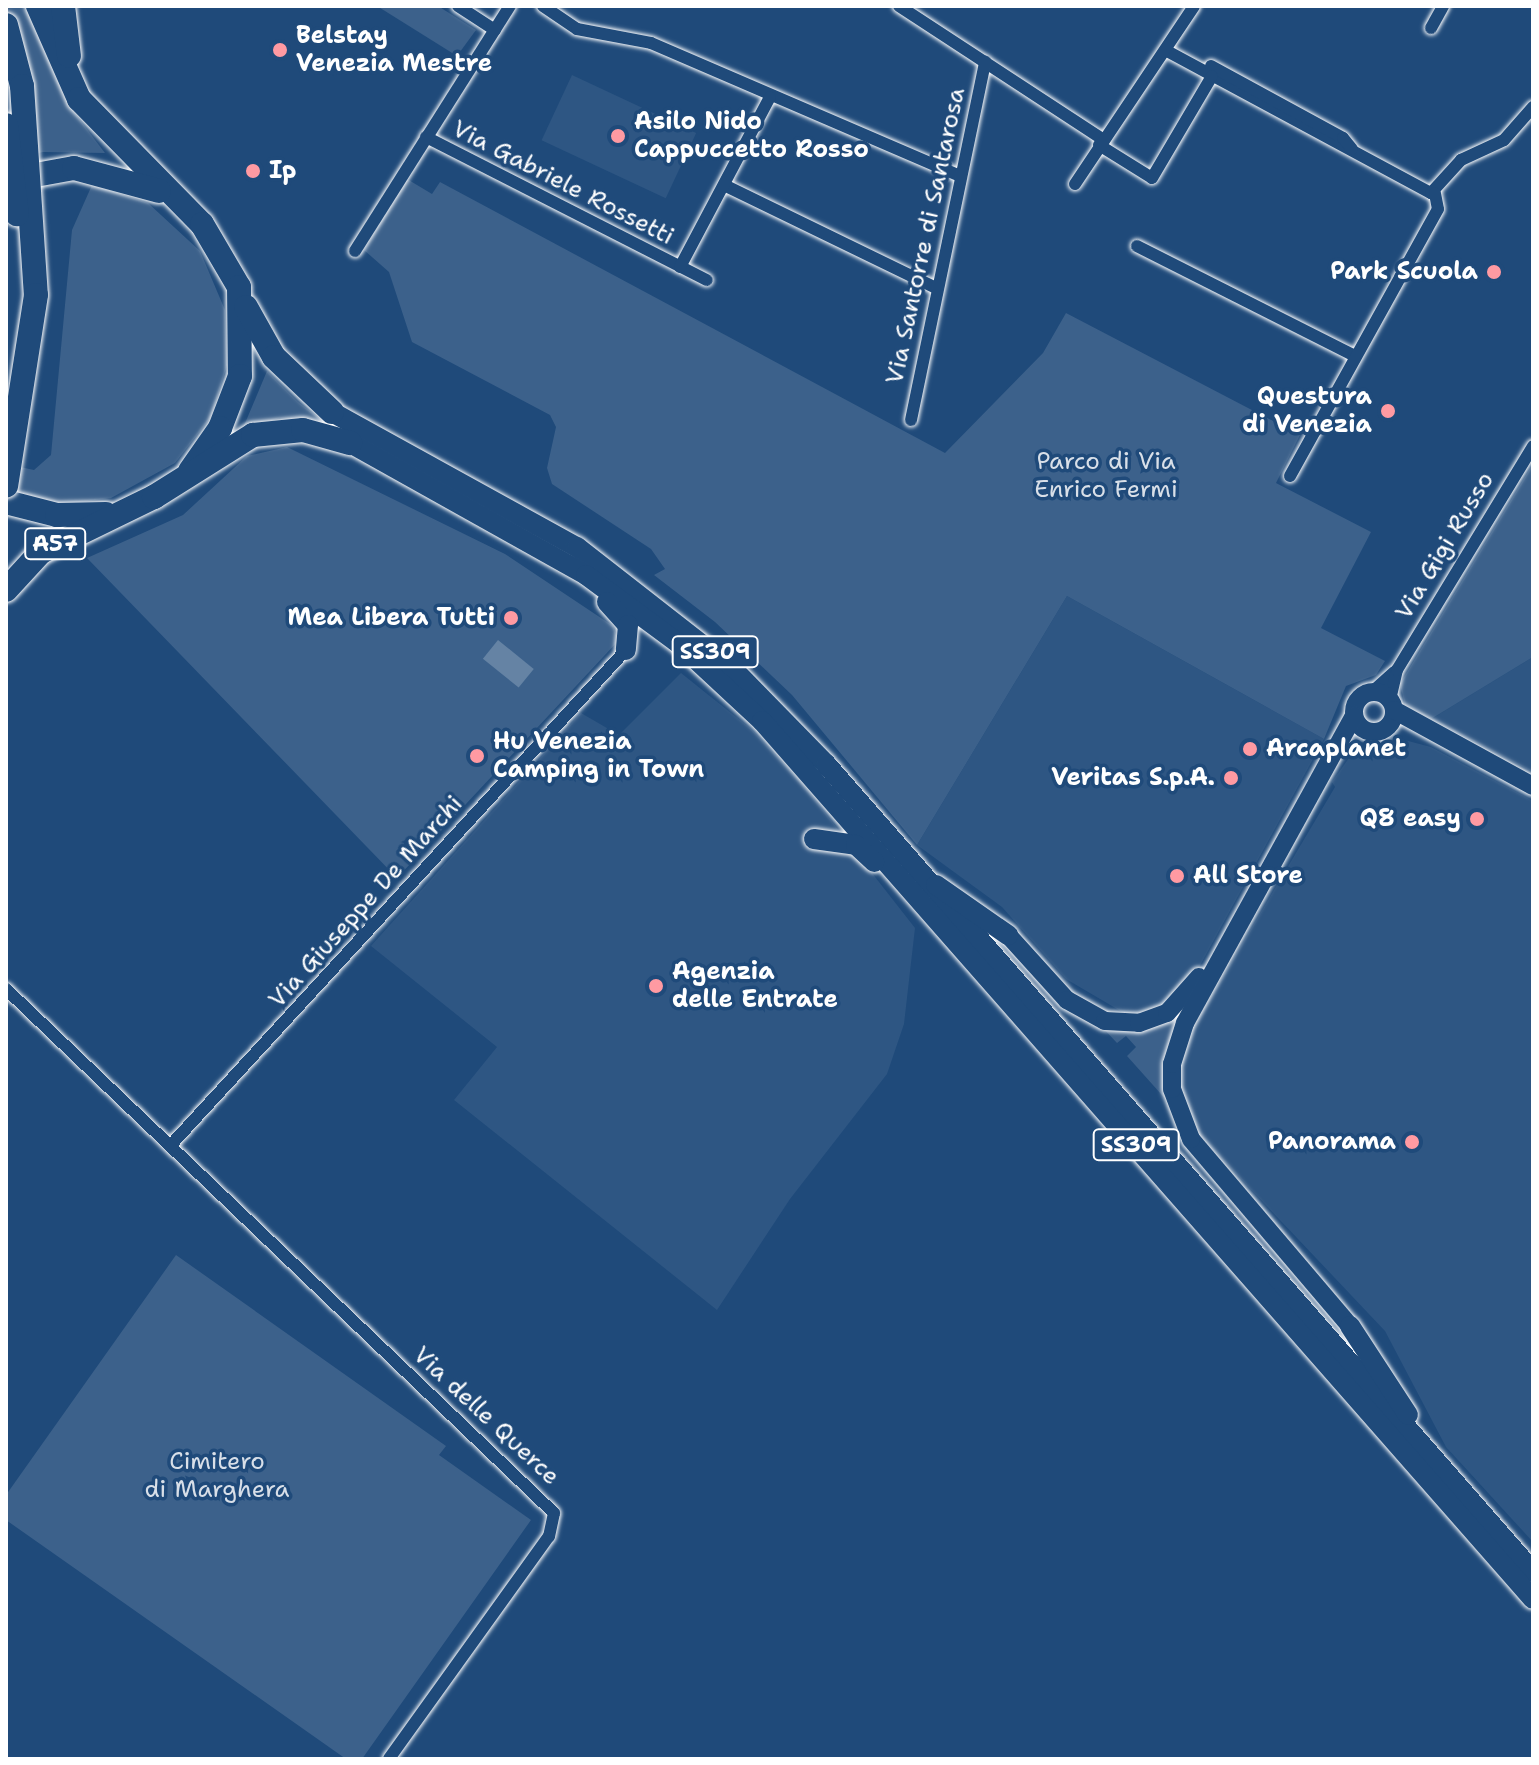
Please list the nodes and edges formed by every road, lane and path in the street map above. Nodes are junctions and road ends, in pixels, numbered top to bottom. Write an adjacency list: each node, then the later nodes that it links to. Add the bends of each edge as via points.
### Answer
1 (38, 6): 17 (highway, via 67,80)
2 (63, 6): 17 (highway, via 72,67)
3 (458, 6): 11 (street)
4 (510, 6): 11 (street)
5 (543, 6): 15 (street, via 577,29 651,43)
6 (899, 6): 13 (street)
7 (1194, 6): 12 (street)
8 (1443, 6): 10 (street)
9 (6, 25): 42 (highway, bridge, via 22,86 36,295)
10 (1431, 28)
11 (495, 30): 19 (street)
12 (1169, 48): 14 (street); 20 (street); 21 (street, via 1343,138)
13 (985, 62): 20 (street); 22 (street, Via Santorre di Santarosa)
14 (1212, 76): 20 (street, via 1152,178); 21 (street)
15 (770, 97): 22 (street); 25 (street, Via Gabriele Rossetti)
16 (1533, 107): 26 (street, via 1504,140 1461,160)
17 (91, 114): 27 (highway)
18 (6, 125): 35 (highway, bridge, via 17,198 20,300)
19 (426, 137): 29 (street); 30 (street, Via Gabriele Rossetti)
20 (1100, 142): 24 (street)
21 (1352, 149): 26 (street)
22 (958, 175): 32 (street, Via Santorre di Santarosa)
23 (6, 180): 27 (highway, via 55,169 92,170)
24 (1075, 184)
25 (724, 185): 30 (street, Via Gabriele Rossetti); 32 (street)
26 (1435, 193): 34 (street, via 1438,209)
27 (172, 197): 33 (highway, via 217,242)
28 (1137, 246): 34 (street)
29 (355, 251)
30 (680, 267): 31 (street, Via Gabriele Rossetti)
31 (707, 280)
32 (936, 288): 37 (street, Via Santorre di Santarosa)
33 (241, 298): 36 (highway, SS309, via 274,357); 40 (highway, via 240,376 220,428)
34 (1355, 356): 41 (street)
35 (6, 409)
36 (332, 412): 56 (main road, SS309, via 538,523 659,606 776,710)
37 (911, 420)
38 (350, 443): 40 (highway, SS309, via 303,430 264,431); 45 (main road, SS309)
39 (1533, 446): 48 (street, Via Gigi Russo)
40 (190, 471): 44 (highway, via 154,497)
41 (1290, 476)
42 (6, 486)
43 (6, 502): 44 (highway, via 57,515)
44 (117, 513): 46 (highway, A57, via 41,552)
45 (553, 554): 47 (main road, via 620,614 631,637); 56 (main road, SS309, via 712,674)
46 (6, 590)
47 (626, 650): 60 (street, Via Giuseppe De Marchi)
48 (1397, 670): 49 (street, Via Gigi Russo); 50 (street, Via Gigi Russo)
49 (1372, 692): 50 (street); 51 (street, via 1356,702)
50 (1390, 712): 52 (street); 54 (street)
51 (1354, 715): 52 (street); 53 (street)
52 (1367, 732): 53 (street)
53 (1338, 746): 57 (street)
54 (1533, 786)
55 (814, 839): 56 (main road, via 861,847 893,882)
56 (914, 881): 58 (main road); 62 (main road, SS309); 64 (main road, SS309)
57 (1261, 881): 58 (street, via 1182,1001 1139,1023 1086,1014); 61 (street, via 1185,1023 1172,1089 1191,1139)
58 (1008, 935)
59 (6, 989): 60 (street, Via delle Querce)
60 (170, 1146): 65 (street, Via delle Querce, via 554,1513 553,1530)
61 (1350, 1326): 62 (main road)
62 (1432, 1457): 63 (main road, SS309)
63 (1533, 1572)
64 (1533, 1599)
65 (389, 1759)

